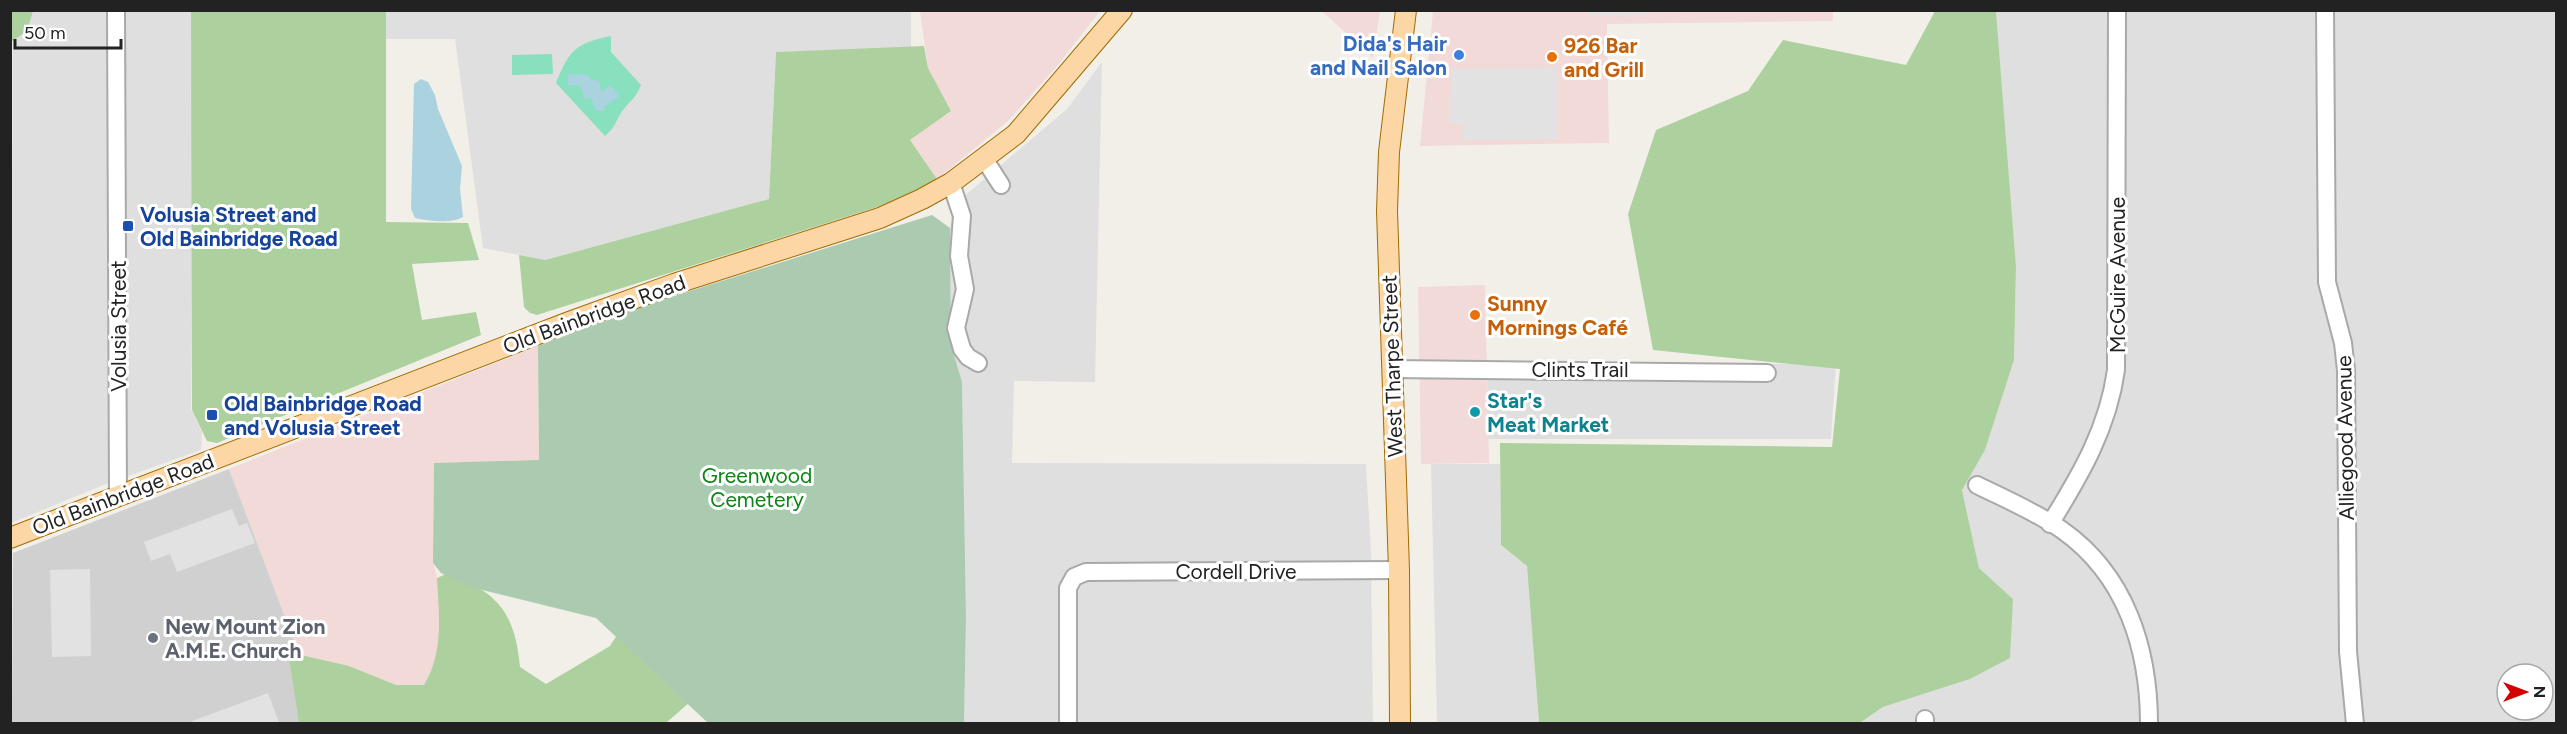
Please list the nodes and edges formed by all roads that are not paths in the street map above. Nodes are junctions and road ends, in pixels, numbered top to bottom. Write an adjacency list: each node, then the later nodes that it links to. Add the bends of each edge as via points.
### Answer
1 (116, 10): 13 (street, Volusia Street)
2 (1122, 10): 6 (main road, Old Bainbridge Road, via 1016,134)
3 (1406, 10): 10 (main road, West Tharpe Street, via 1389,152)
4 (2116, 10): 14 (street, McGuire Avenue, via 2113,397 2082,472)
5 (2325, 10): 20 (street, Alliegood Avenue, via 2327,282 2346,370 2348,651)
6 (985, 160): 7 (main road, Old Bainbridge Road); 8 (street)
7 (951, 183): 9 (street, via 962,216 959,256 965,289 956,328 962,349); 13 (main road, Old Bainbridge Road, via 880,218 569,322)
8 (1001, 185)
9 (978, 363)
10 (1392, 369): 11 (street, Clints Trail); 16 (main road, West Tharpe Street)
11 (1767, 373)
12 (1977, 484): 14 (street)
13 (118, 497): 15 (main road, Old Bainbridge Road)
14 (2050, 524): 19 (street, via 2101,569 2130,614 2147,676)
15 (10, 538)
16 (1399, 570): 17 (street, Cordell Drive, via 1086,572 1074,577 1068,588); 18 (main road, West Tharpe Street)
17 (1068, 723)
18 (1400, 723)
19 (2149, 723)
20 (2355, 723)

